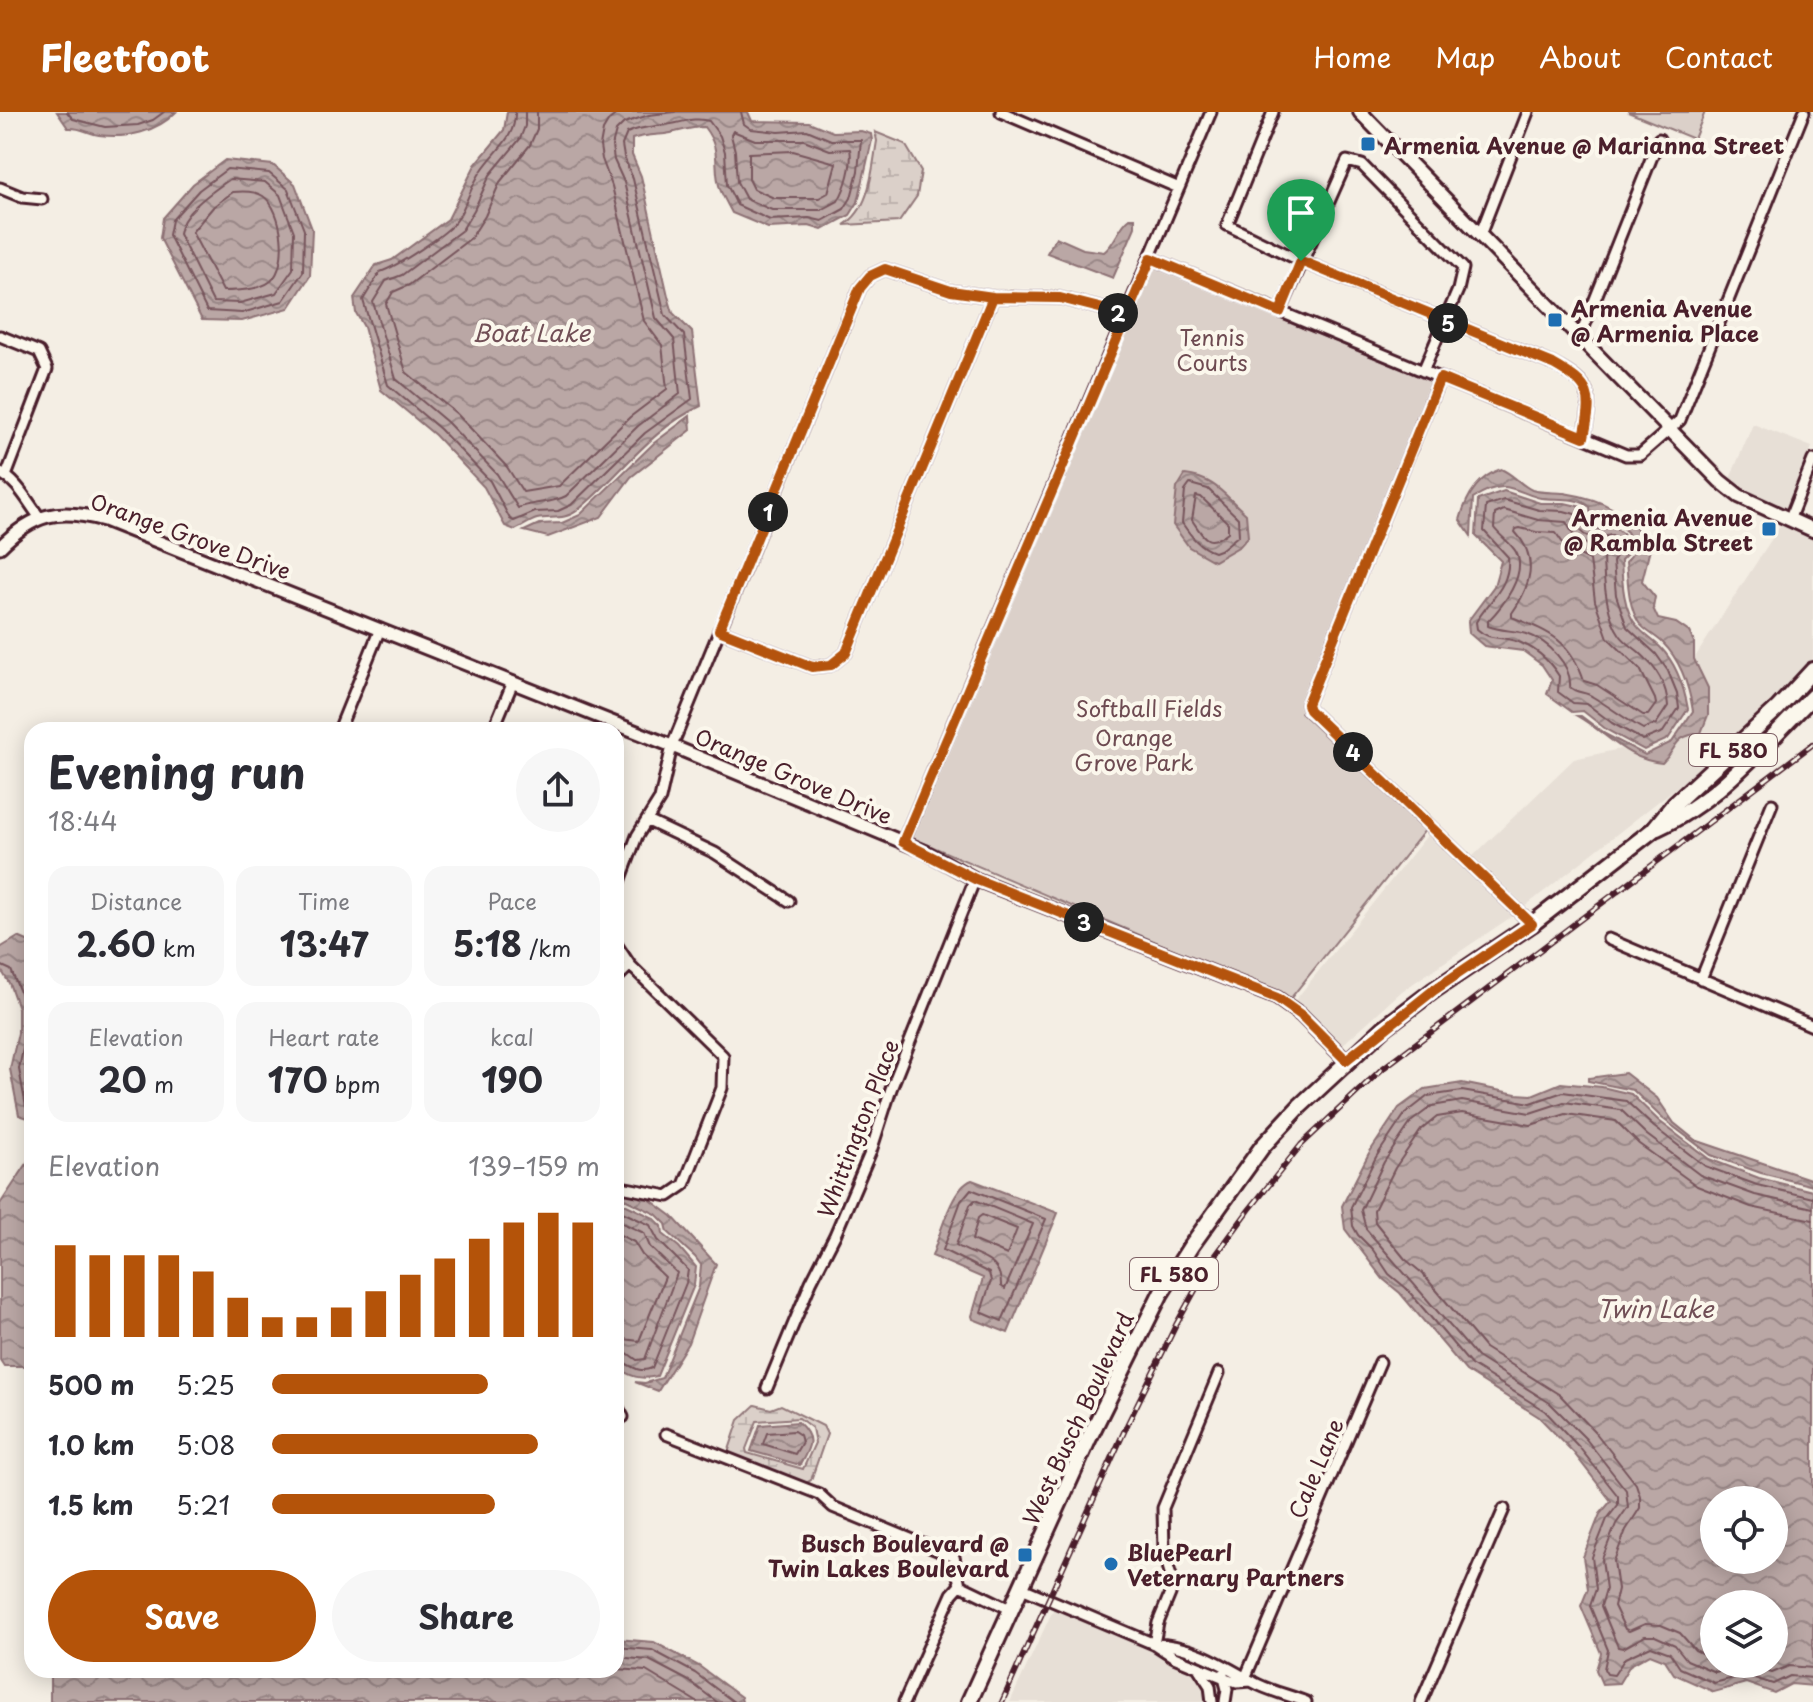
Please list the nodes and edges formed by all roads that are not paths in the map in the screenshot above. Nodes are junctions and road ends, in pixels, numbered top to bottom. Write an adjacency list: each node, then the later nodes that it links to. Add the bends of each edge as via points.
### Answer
1 (1001, 112): 9 (street)
2 (1211, 112): 9 (street, Orange Grove Drive)
3 (1273, 112): 13 (street, via 1227,225)
4 (1528, 112): 11 (street)
5 (1804, 112): 22 (street, via 1680,420)
6 (1364, 114): 11 (main road)
7 (1659, 139): 19 (street)
8 (0, 188): 10 (street)
9 (1179, 188): 12 (street, Orange Grove Drive)
10 (42, 199)
11 (1480, 235): 19 (main road)
12 (1151, 258): 15 (street); 16 (street, Orange Grove Drive)
13 (1301, 261): 15 (street); 17 (street); 17 (street, via 1347,161 1362,165 1463,268)
14 (993, 297): 16 (street, via 1060,298); 31 (street, via 951,291 885,269 860,288); 31 (street, via 846,653 831,665 812,667)
15 (1280, 312): 20 (street)
16 (1127, 315): 43 (street, Orange Grove Drive)
17 (1443, 321): 20 (street); 23 (street, via 1578,378 1588,394)
18 (0, 336): 25 (street, via 39,352 47,369)
19 (1580, 337): 22 (main road)
20 (1423, 371): 21 (street)
21 (1440, 378): 23 (street); 47 (street, via 1307,704)
22 (1669, 429): 23 (street, via 1640,455 1626,455); 27 (main road, via 1739,496)
23 (1584, 437)
24 (1813, 460): 27 (street)
25 (3, 475): 26 (street)
26 (40, 518): 29 (street, Orange Grove Drive); 30 (street, Orange Grove Drive, via 79,513 104,520)
27 (1789, 520): 28 (main road)
28 (1813, 530)
29 (0, 547)
30 (380, 629): 33 (street, Orange Grove Drive); 35 (street)
31 (719, 630): 39 (street)
32 (1813, 670): 42 (main road, West Busch Boulevard / FL 580)
33 (513, 682): 36 (street); 37 (street, Orange Grove Drive)
34 (1813, 696): 42 (main road, West Busch Boulevard, via 1684,816)
35 (342, 722)
36 (496, 722)
37 (612, 722)
38 (624, 727): 39 (street, Orange Grove Drive)
39 (672, 746): 41 (street, via 660,799); 43 (street, Orange Grove Drive)
40 (1772, 804): 52 (street)
41 (648, 821): 44 (street); 46 (street, via 715,853)
42 (1653, 830): 47 (main road, West Busch Boulevard / FL 580)
43 (903, 842): 45 (street)
44 (624, 871)
45 (975, 879): 54 (street, via 1277,998); 58 (street, Whittington Place, via 871,1151)
46 (789, 901)
47 (1532, 924): 54 (main road, West Busch Boulevard / FL 580, via 1434,990)
48 (1608, 939): 52 (street)
49 (624, 956): 50 (street)
50 (630, 965): 51 (street); 55 (street, via 723,1056 722,1088 684,1185 668,1196)
51 (624, 971)
52 (1701, 979): 53 (street)
53 (1813, 1026)
54 (1346, 1060): 62 (main road, West Busch Boulevard / FL 580, via 1262,1147 1161,1293)
55 (624, 1188)
56 (1380, 1362): 68 (street, Cale Lane)
57 (1219, 1373): 64 (street, via 1163,1508 1164,1552 1172,1580)
58 (767, 1388)
59 (666, 1434): 61 (street, via 819,1494 833,1507 954,1557)
60 (1504, 1509): 74 (street)
61 (960, 1585): 63 (street); 69 (street)
62 (1022, 1588): 63 (main road, West Busch Boulevard / FL 580); 64 (street)
63 (1012, 1610): 70 (main road, West Busch Boulevard / FL 580)
64 (1154, 1644): 65 (street, via 1178,1646); 66 (street)
65 (1217, 1662): 67 (street); 68 (street)
66 (1197, 1667): 67 (street); 71 (street, via 1210,1686)
67 (1225, 1678): 68 (street); 72 (street)
68 (1249, 1678): 73 (street)
69 (904, 1702)
70 (969, 1702)
71 (1212, 1702)
72 (1225, 1702)
73 (1306, 1702)
74 (1421, 1702)

